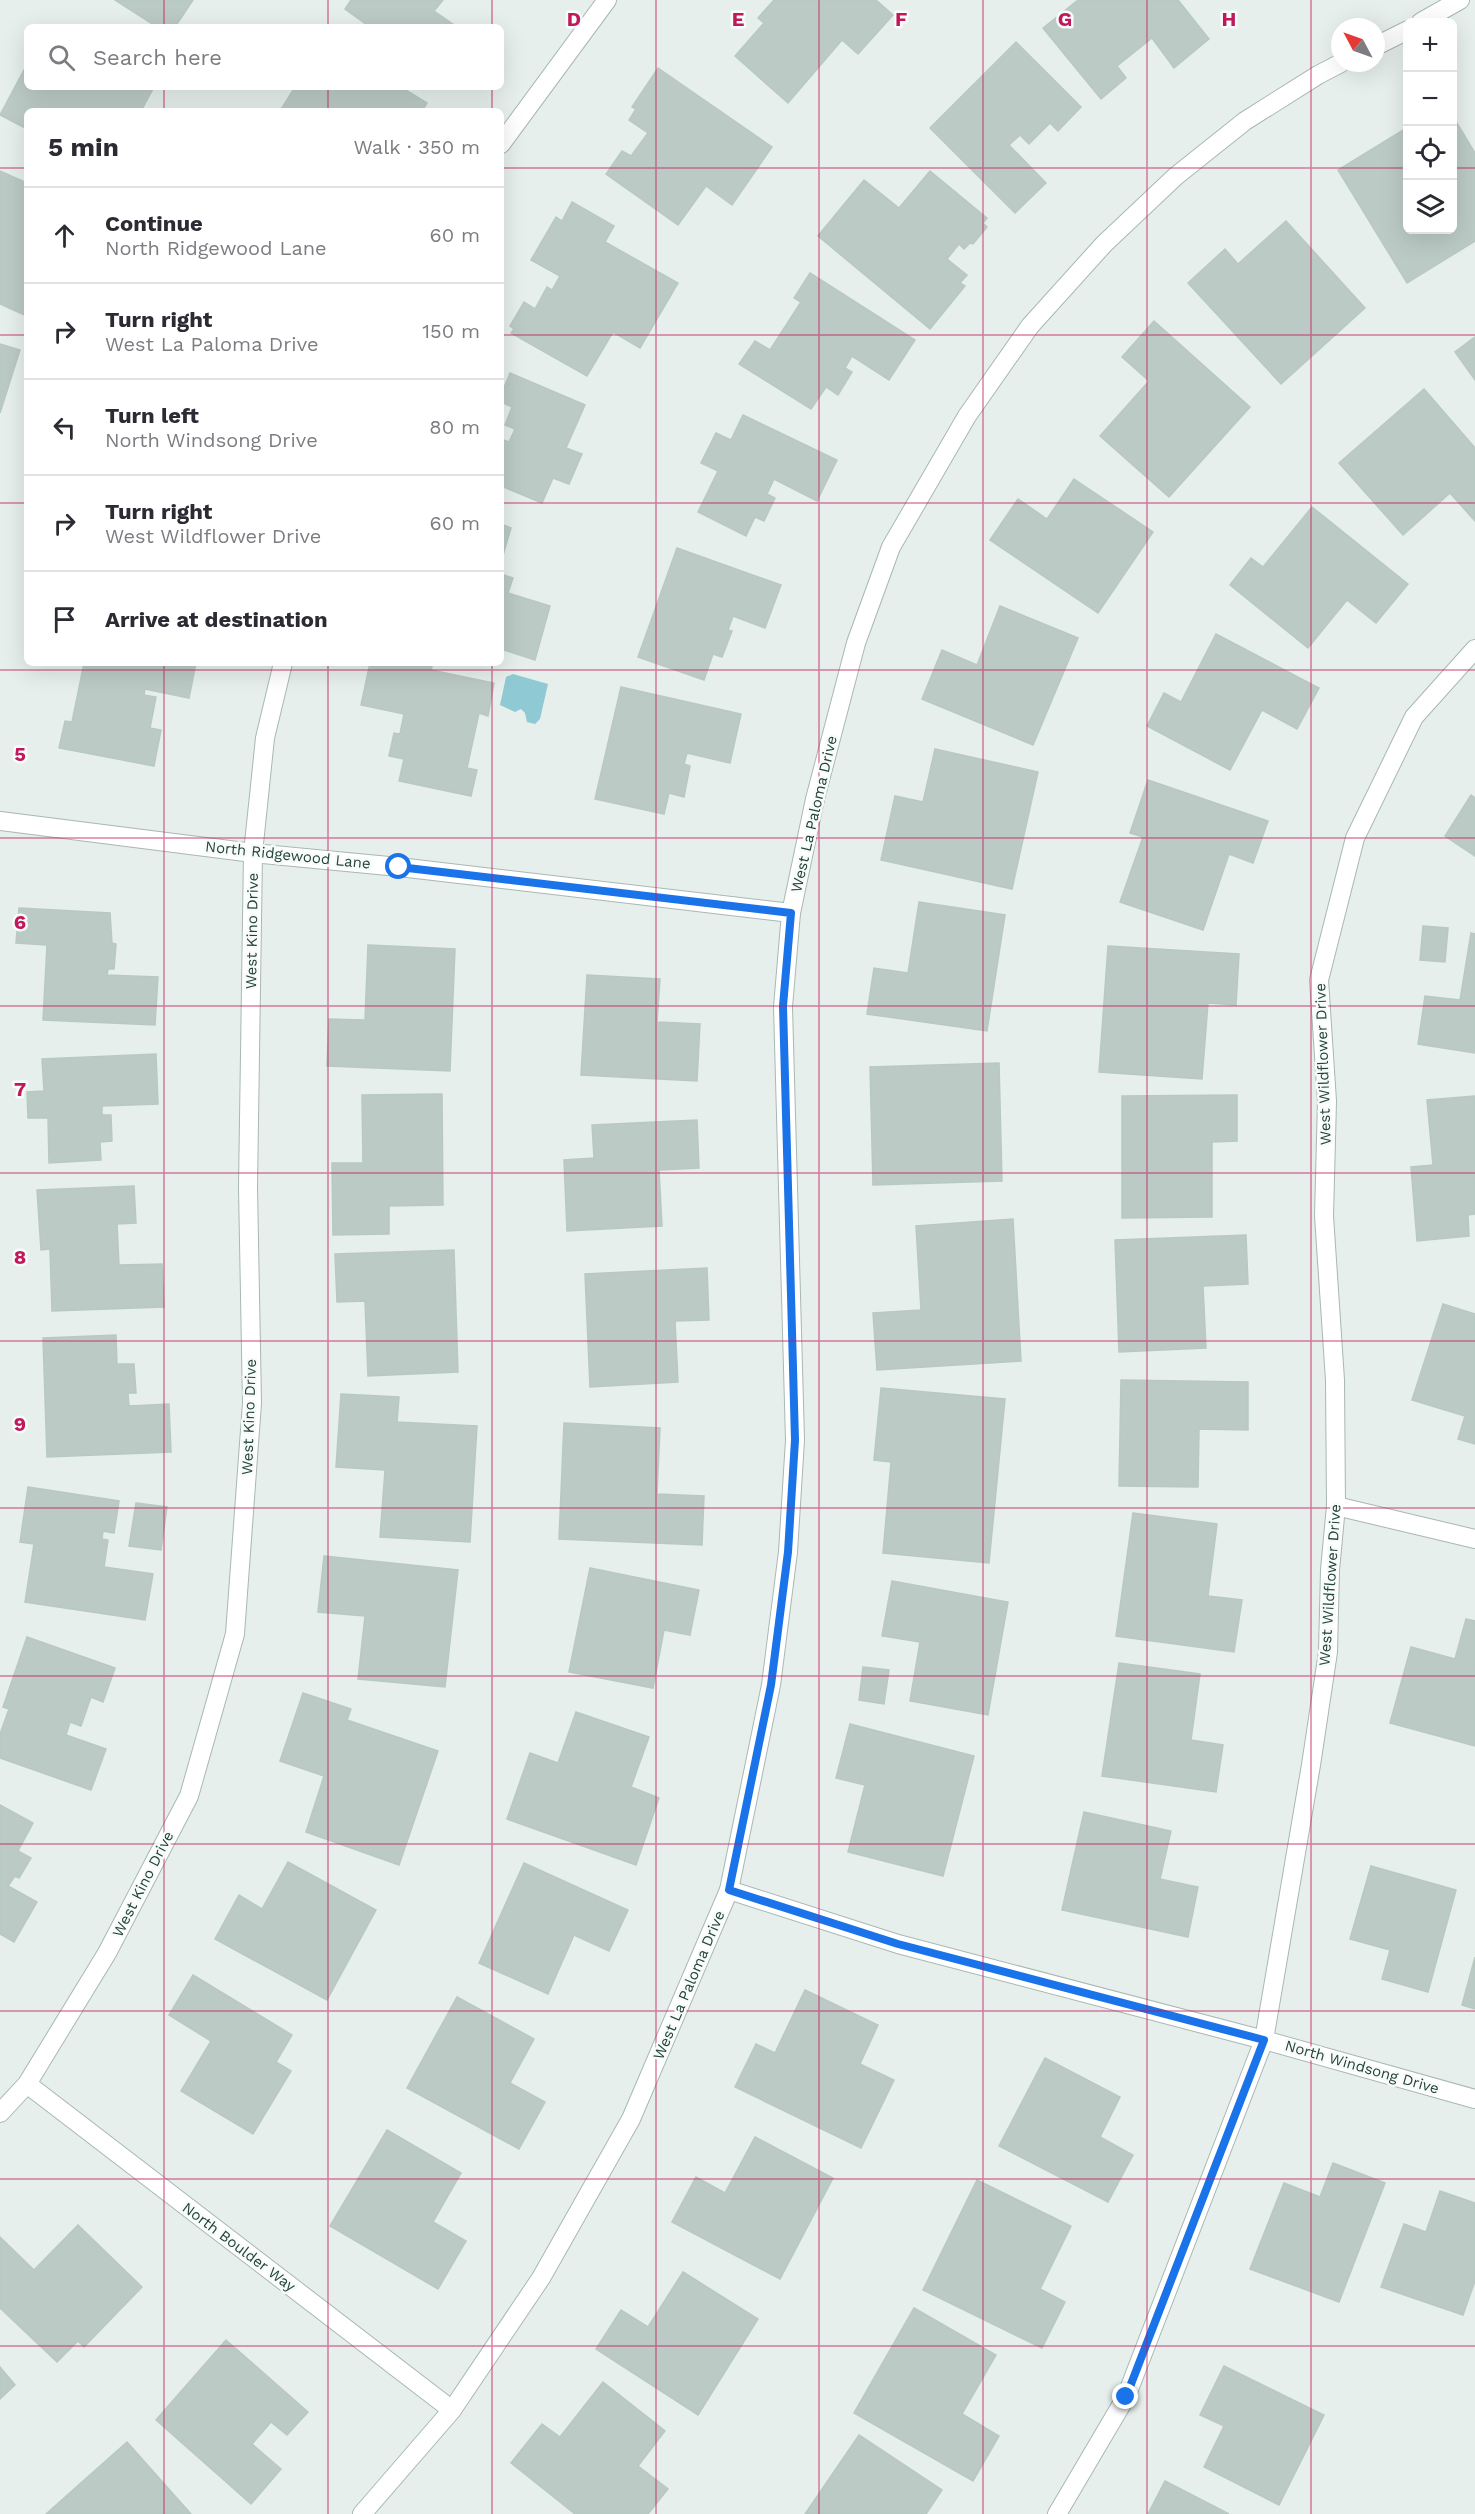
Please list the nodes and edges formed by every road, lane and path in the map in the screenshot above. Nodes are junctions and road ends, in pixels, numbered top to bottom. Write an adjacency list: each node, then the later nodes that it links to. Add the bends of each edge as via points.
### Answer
1 (607, 0): 7 (street)
2 (1460, 0): 3 (street)
3 (1428, 18)
4 (1403, 32): 5 (street)
5 (1385, 41)
6 (1331, 68): 12 (street, West La Paloma Drive, via 1245,121 1176,176 1104,244 1030,326 967,416 891,547 856,643 815,799)
7 (504, 140)
8 (1475, 650): 13 (street, West Wildflower Drive, via 1414,717 1355,838 1319,980 1327,1101 1324,1216 1335,1380)
9 (282, 666): 11 (street, West Kino Drive, via 265,738)
10 (0, 821): 11 (street, North Ridgewood Lane)
11 (253, 853): 12 (street, North Ridgewood Lane); 17 (street, West Kino Drive, via 248,1187 252,1403 236,1634 189,1796 107,1953)
12 (791, 913): 15 (street, West La Paloma Drive, via 783,1006 795,1440 788,1552 771,1685)
13 (1336, 1506): 14 (street); 16 (street, West Wildflower Drive, via 1328,1653)
14 (1475, 1539)
15 (729, 1890): 16 (street, North Windsong Drive, via 898,1944); 20 (street, West La Paloma Drive, via 631,2119 541,2278)
16 (1264, 2040): 18 (street, North Windsong Drive); 22 (street, West Wildflower Drive, via 1126,2397)
17 (27, 2084): 19 (street, West Kino Drive); 20 (street, North Boulder Way)
18 (1475, 2099)
19 (0, 2113)
20 (452, 2410): 21 (street, West La Paloma Drive)
21 (362, 2514)
22 (1057, 2514)

